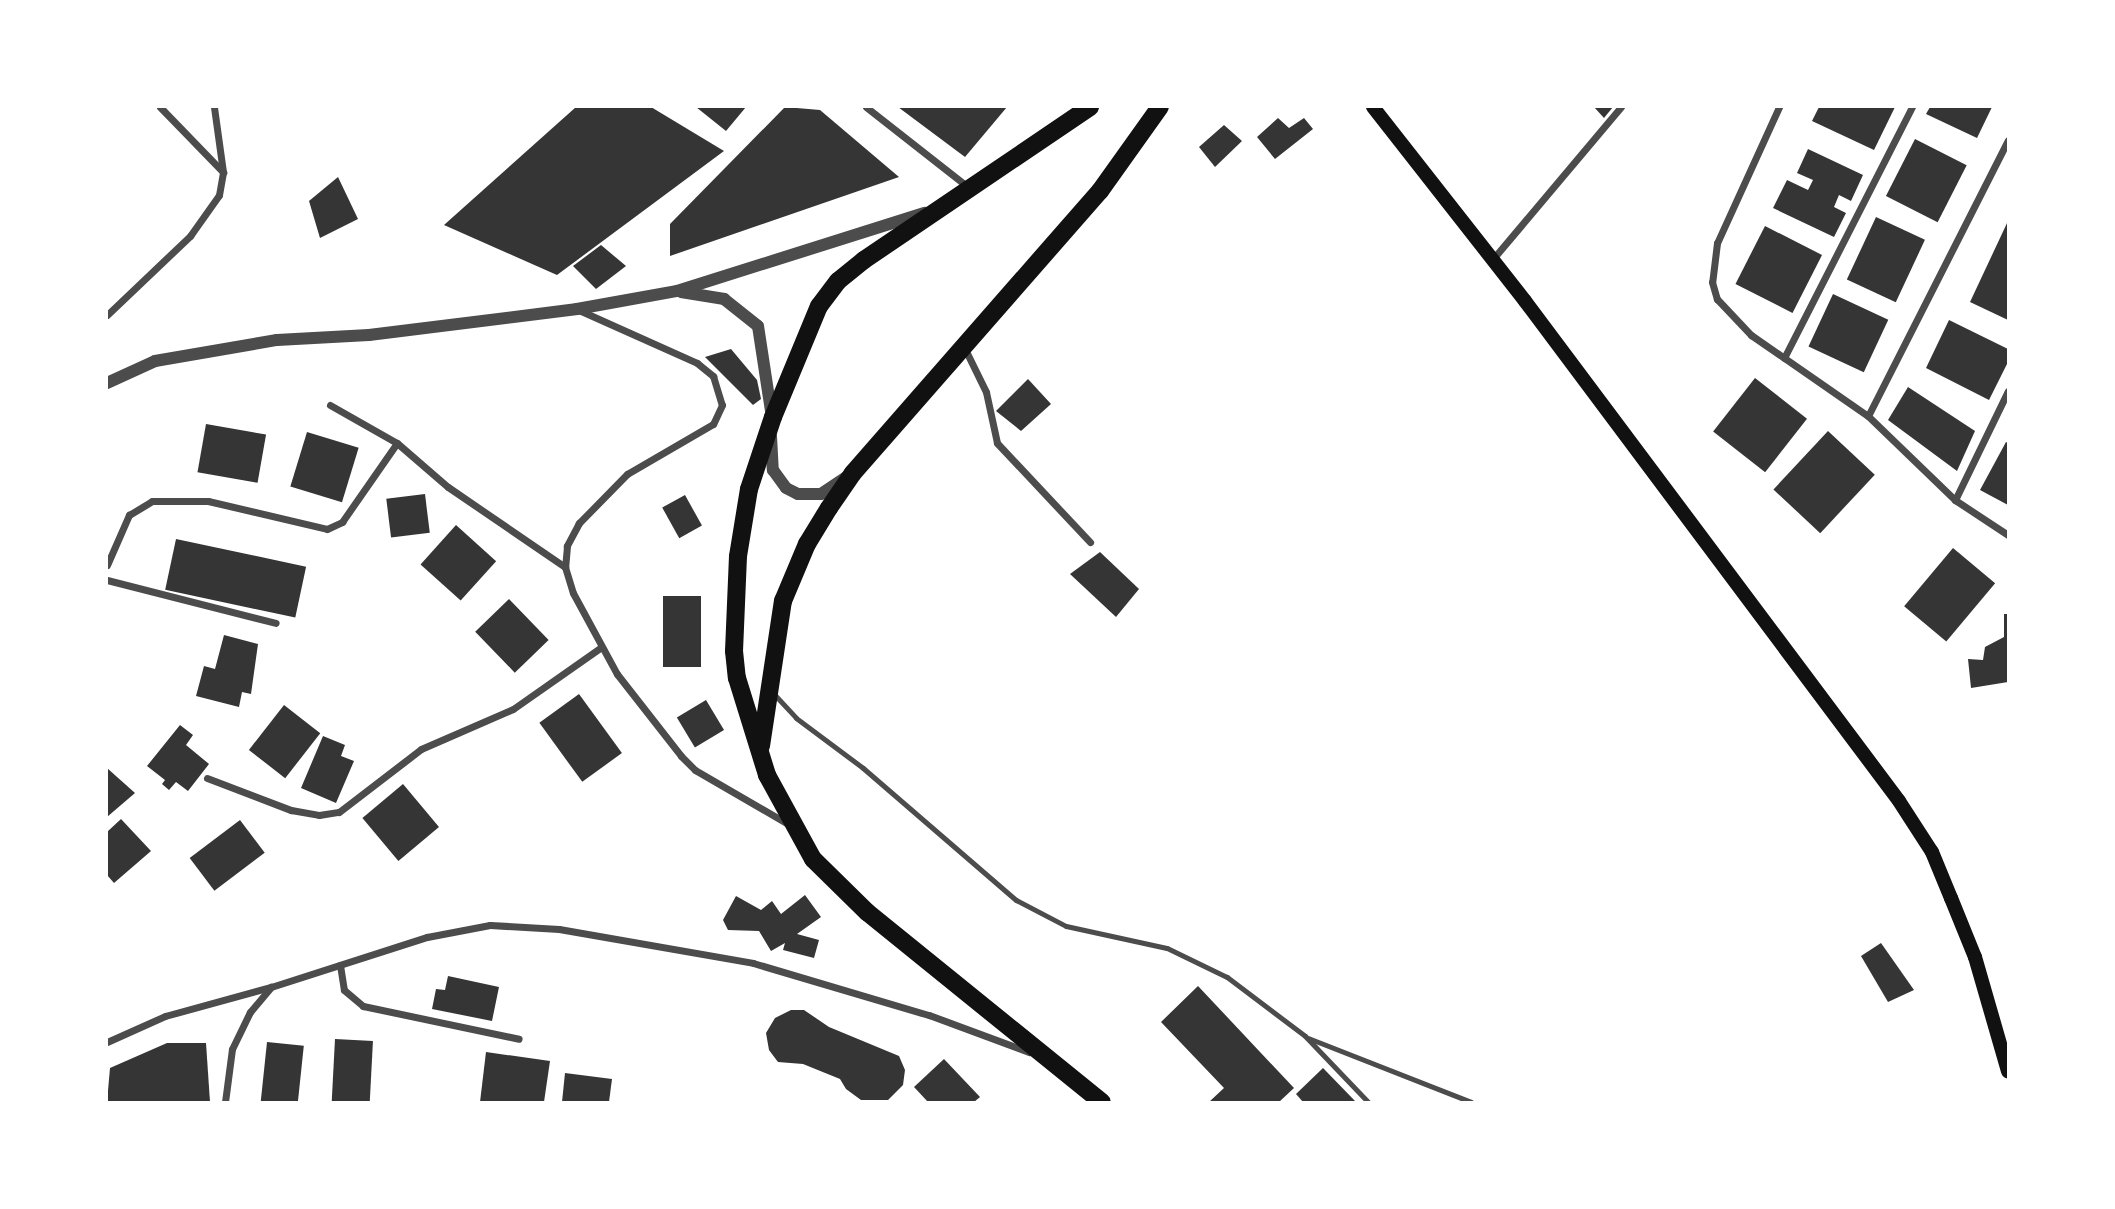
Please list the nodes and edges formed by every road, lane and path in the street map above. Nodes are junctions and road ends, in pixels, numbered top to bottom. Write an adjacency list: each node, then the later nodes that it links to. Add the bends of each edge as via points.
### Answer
1 (160, 107): 11 (street)
2 (214, 107): 11 (street)
3 (866, 107): 12 (street)
4 (1160, 107): 18 (highway, via 1100,191)
5 (1373, 107): 14 (main road)
6 (1621, 107): 14 (street)
7 (1779, 107): 19 (street, via 1717,243 1712,282 1726,313)
8 (1912, 107): 19 (street)
9 (1087, 108): 12 (highway)
10 (2008, 139): 23 (street)
11 (223, 172): 17 (street, via 209,215)
12 (971, 190): 13 (highway)
13 (949, 206): 15 (street); 24 (highway, via 838,281 819,306)
14 (1492, 260): 45 (main road, via 1836,714 1932,852 1975,957)
15 (677, 291): 16 (street); 24 (street, via 724,299 758,326)
16 (577, 309): 20 (street, via 369,335 277,341 155,361); 31 (street, via 697,363 713,376 722,405 713,424 627,474 602,496 566,546)
17 (107, 315)
18 (964, 346): 26 (highway); 29 (street, via 986,392 996,443)
19 (1784, 358): 23 (street)
20 (107, 383)
21 (2008, 391): 27 (street)
22 (330, 405): 25 (street)
23 (1868, 416): 27 (street)
24 (772, 417): 26 (street, via 770,461 786,488 798,494 821,494); 36 (highway, via 749,489 735,605 737,678)
25 (397, 443): 30 (street, via 342,522 327,529 208,501 152,501 130,515); 31 (street, via 449,487)
26 (853, 473): 35 (highway, via 807,544 790,581 778,620)
27 (1955, 500): 28 (street)
28 (2008, 535)
29 (1090, 542)
30 (107, 565)
31 (565, 567): 34 (street)
32 (107, 580): 33 (street)
33 (276, 624)
34 (600, 648): 37 (street, via 513,709 421,749 339,812 319,815 291,810); 38 (street, via 655,725 695,770)
35 (769, 688): 36 (highway); 41 (lane, via 796,718 863,768 965,860 1036,913 1066,926 1152,944 1188,957 1227,977)
36 (760, 753): 38 (highway)
37 (206, 778)
38 (792, 827): 44 (highway, via 831,880)
39 (340, 965): 40 (street); 42 (street, via 344,990 363,1006); 44 (street, via 469,928 559,929 671,946 799,975)
40 (271, 987): 43 (street, via 165,1016); 46 (street, via 250,1012 232,1049)
41 (1304, 1036): 48 (lane); 49 (lane)
42 (519, 1039)
43 (107, 1042)
44 (1046, 1058): 47 (highway)
45 (2008, 1070)
46 (225, 1102)
47 (1102, 1102)
48 (1368, 1102)
49 (1471, 1102)

